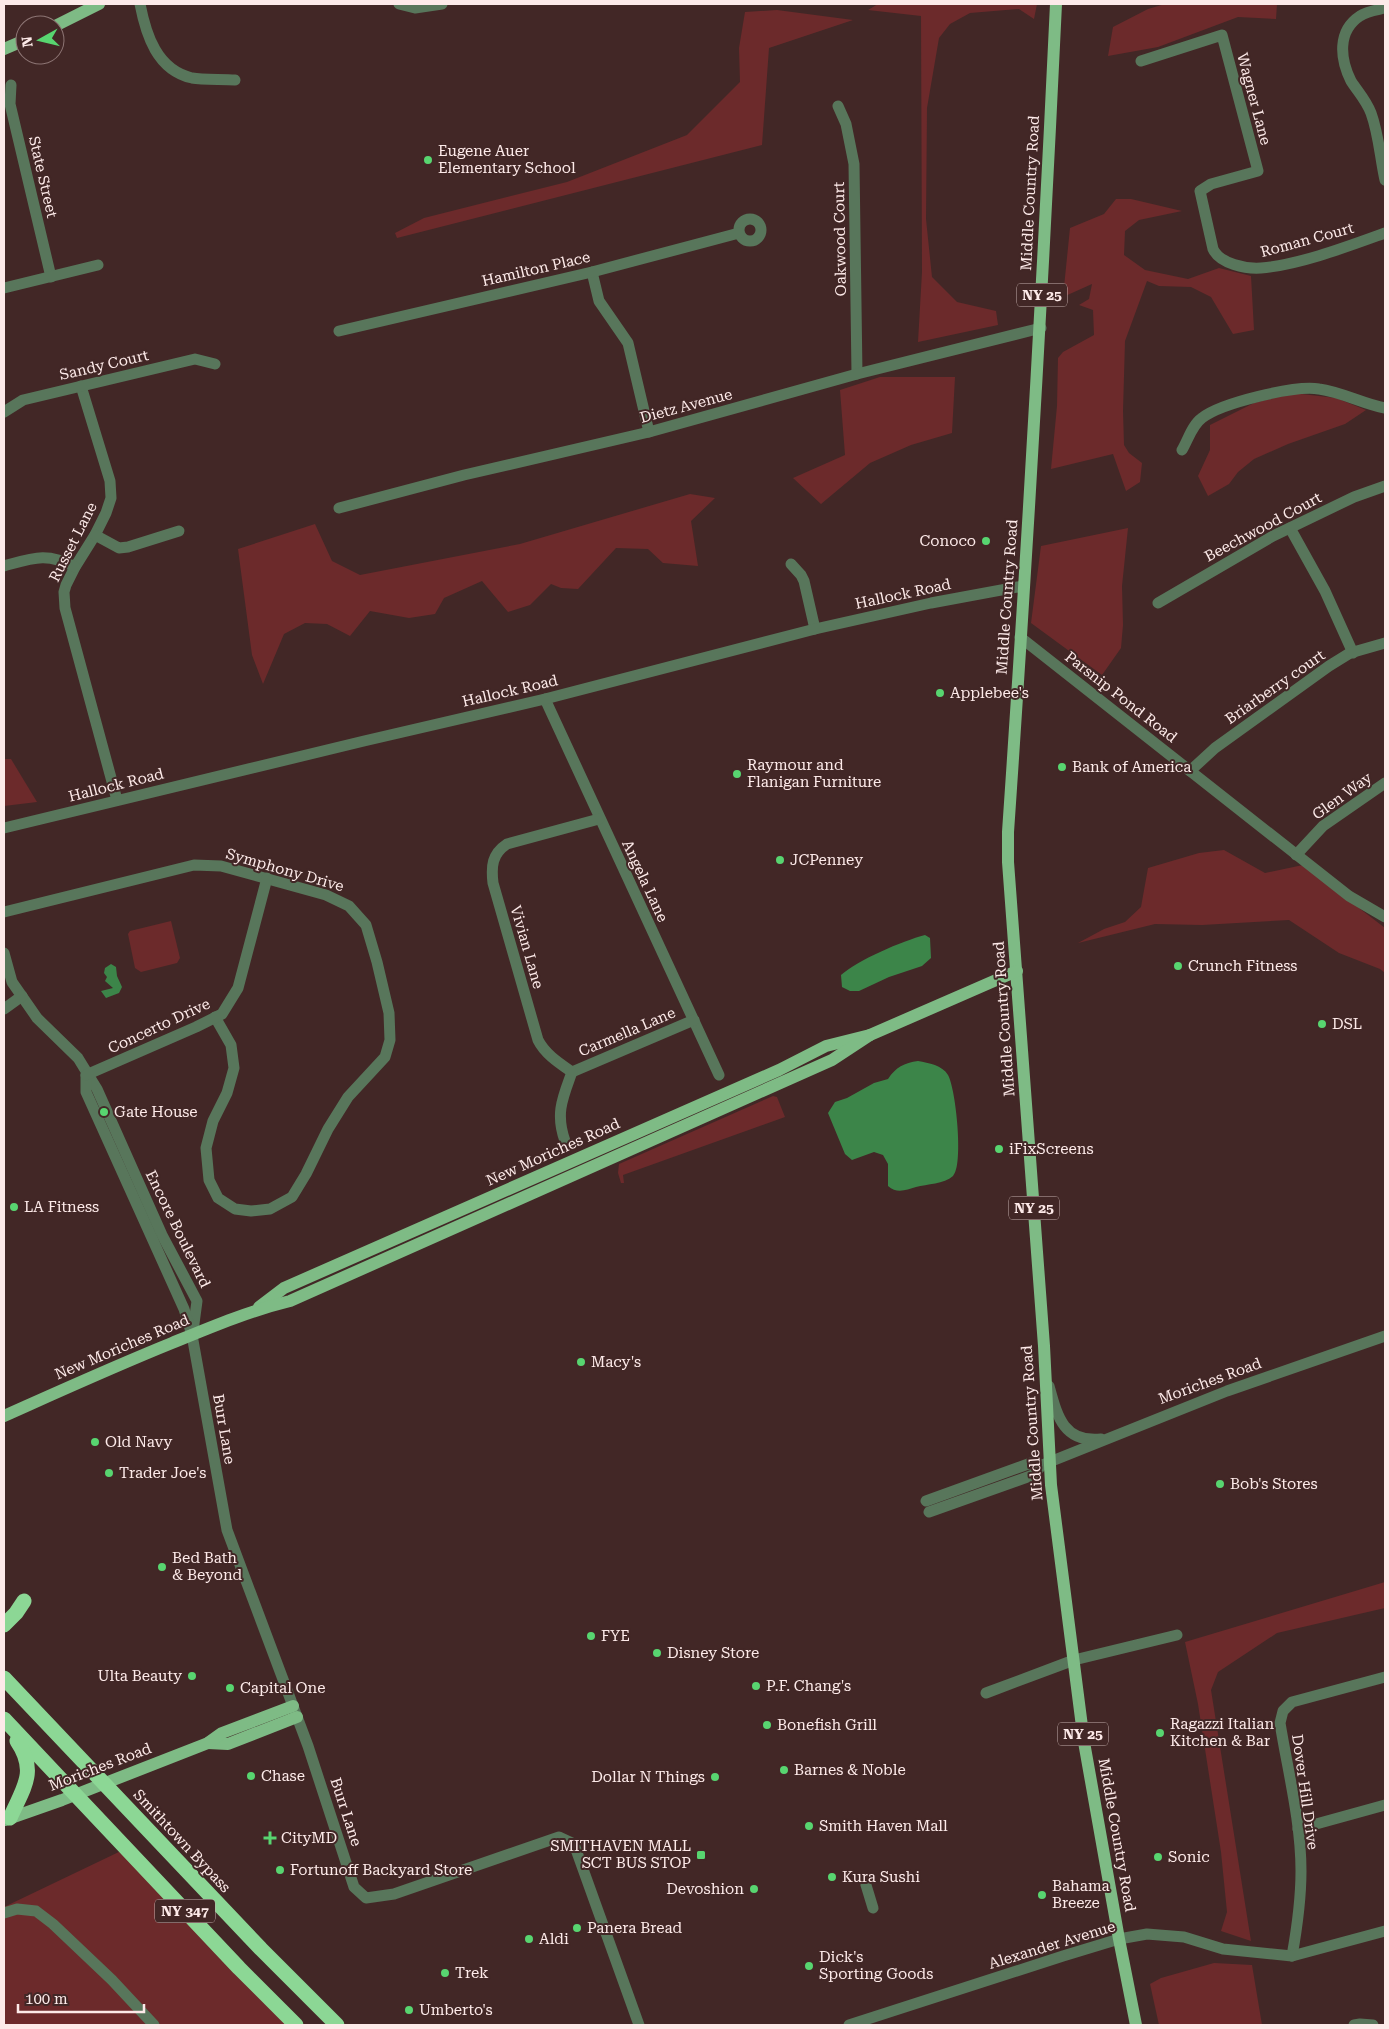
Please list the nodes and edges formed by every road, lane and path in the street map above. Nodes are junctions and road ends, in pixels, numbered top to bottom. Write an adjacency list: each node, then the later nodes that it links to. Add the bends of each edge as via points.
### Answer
1 (99, 4): 7 (main road)
2 (140, 4): 9 (street, via 150,43 172,70 194,79)
3 (399, 4): 4 (street, via 415,8)
4 (442, 4)
5 (1056, 4): 21 (main road, Middle Country Road / NY 25)
6 (1385, 8): 12 (street, via 1366,13 1356,20 1347,29 1342,43 1346,70 1367,102)
7 (65, 21)
8 (1141, 61): 13 (street, Wagner Lane, via 1222,35)
9 (235, 80)
10 (11, 85): 19 (street, State Street, via 10,104)
11 (838, 106): 24 (street, Oakwood Court, via 846,124 854,164)
12 (1383, 156): 14 (street)
13 (1258, 171): 16 (street, Roman Court, via 1210,184 1200,191 1218,258 1247,268 1264,268)
14 (1385, 180)
15 (739, 233): 18 (street, Hamilton Place)
16 (1385, 233)
17 (98, 265): 19 (street)
18 (592, 272): 22 (street, Hamilton Place); 28 (street, via 599,301 628,343)
19 (51, 277): 20 (street)
20 (4, 288)
21 (1041, 328): 24 (street, Dietz Avenue); 38 (main road, Middle Country Road / NY 25)
22 (339, 331)
23 (214, 364): 25 (street, Sandy Court, via 195,360)
24 (857, 374): 28 (street, Dietz Avenue)
25 (81, 386): 27 (street, Sandy Court, via 22,400); 34 (street, Russet Lane, via 112,487 110,505)
26 (1385, 408): 29 (street, via 1348,395 1304,387 1230,404 1208,413 1196,423)
27 (4, 412)
28 (649, 432): 31 (street, Dietz Avenue)
29 (1182, 450)
30 (1385, 486): 32 (street, Beechwood Court)
31 (339, 508)
32 (1290, 528): 39 (street, Beechwood Court); 43 (street, via 1325,591)
33 (179, 531): 34 (street, via 119,548)
34 (95, 535): 37 (street, Russet Lane)
35 (791, 564): 40 (street, via 804,582)
36 (4, 566): 37 (street, via 46,557 59,558)
37 (75, 567): 47 (street, Russet Lane, via 64,592 65,608)
38 (1023, 586): 40 (street, Hallock Road, via 931,602); 41 (main road, Middle Country Road / NY 25)
39 (1158, 603)
40 (815, 630): 44 (street, Hallock Road)
41 (1020, 637): 45 (street, Parsnip Pond Road); 55 (main road, Middle Country Road / NY 25, via 1008,832)
42 (1385, 643): 43 (street, Briarberry court)
43 (1353, 652): 45 (street, Briarberry court, via 1215,748)
44 (545, 699): 47 (street, Hallock Road); 48 (street, Angela Lane)
45 (1190, 770): 50 (street, Parsnip Pond Road)
46 (1385, 783): 50 (street, Glen Way, via 1323,826)
47 (116, 800): 49 (street, Hallock Road)
48 (599, 819): 59 (street, Angela Lane); 60 (street, Vivian Lane, via 507,844 496,853 492,866 493,883 538,1040 558,1063)
49 (4, 828)
50 (1296, 855): 53 (street, Parsnip Pond Road, via 1349,896)
51 (267, 878): 52 (street, Symphony Drive, via 220,866 194,864); 58 (street, Concerto Drive, via 238,988 222,1014); 58 (street, Symphony Drive, via 326,895 350,906 366,925 389,1013 390,1040 385,1057 348,1097 328,1129 292,1197 270,1209 235,1209 218,1198 209,1180 206,1148 234,1068 231,1045)
52 (4, 912)
53 (1385, 917)
54 (4, 953): 56 (street, Encore Boulevard, via 12,982)
55 (1017, 971): 64 (main road, New Moriches Road, via 870,1035 832,1060 290,1301 255,1310); 66 (main road, Middle Country Road / NY 25)
56 (22, 996): 57 (street); 61 (street, Encore Boulevard, via 37,1018 78,1058)
57 (4, 1009)
58 (215, 1017): 61 (street, Concerto Drive)
59 (694, 1020): 60 (street, Carmella Lane); 62 (street, Angela Lane)
60 (572, 1072): 63 (street, via 561,1102)
61 (86, 1075): 64 (street, Encore Boulevard, via 86,1092 184,1309)
62 (718, 1075)
63 (565, 1141)
64 (192, 1335): 67 (main road, New Moriches Road, via 85,1378); 78 (street, Burr Lane, via 227,1530)
65 (1385, 1336): 68 (street, Moriches Road, via 1227,1391)
66 (1045, 1373): 68 (street, via 1058,1418 1065,1428 1092,1440); 69 (main road, Middle Country Road / NY 25)
67 (4, 1416)
68 (1108, 1438): 69 (street, Moriches Road)
69 (1045, 1464): 70 (street, Moriches Road, via 1031,1463); 74 (main road, Middle Country Road / NY 25)
70 (928, 1506)
71 (4, 1615): 72 (highway, via 24,1601)
72 (4, 1625)
73 (1177, 1635): 74 (street)
74 (1074, 1660): 77 (street); 89 (main road, Middle Country Road / NY 25, via 1084,1742)
75 (1385, 1677): 84 (street, Dover Hill Drive, via 1292,1702 1284,1711 1280,1723)
76 (4, 1678): 80 (highway, Smithtown Bypass / NY 347)
77 (986, 1693)
78 (295, 1712): 80 (main road, Moriches Road, via 222,1733 208,1743); 95 (street, Burr Lane, via 354,1888 366,1898 394,1894 560,1837 574,1844)
79 (4, 1720): 81 (highway, NY 347); 83 (highway, via 24,1752 28,1765 26,1782)
80 (104, 1784): 81 (main road, Moriches Road); 94 (highway, Smithtown Bypass / NY 347, via 282,1972)
81 (76, 1795): 83 (main road, Moriches Road); 93 (highway, NY 347)
82 (1385, 1805): 84 (street)
83 (7, 1819)
84 (1298, 1828): 90 (street, Dover Hill Drive, via 1301,1872)
85 (866, 1885): 86 (street)
86 (873, 1908)
87 (4, 1913): 92 (street, via 17,1909 36,1911 112,1980)
88 (1385, 1931): 90 (street, Alexander Avenue)
89 (1119, 1939): 90 (street, Alexander Avenue, via 1147,1934 1184,1937 1224,1949); 91 (main road, Middle Country Road / NY 25); 96 (street, Alexander Avenue)
90 (1292, 1956)
91 (1136, 2024)
92 (154, 2025)
93 (296, 2025)
94 (337, 2025)
95 (639, 2025)
96 (849, 2025)
97 (1354, 2025): 98 (street)
98 (1373, 2025)

